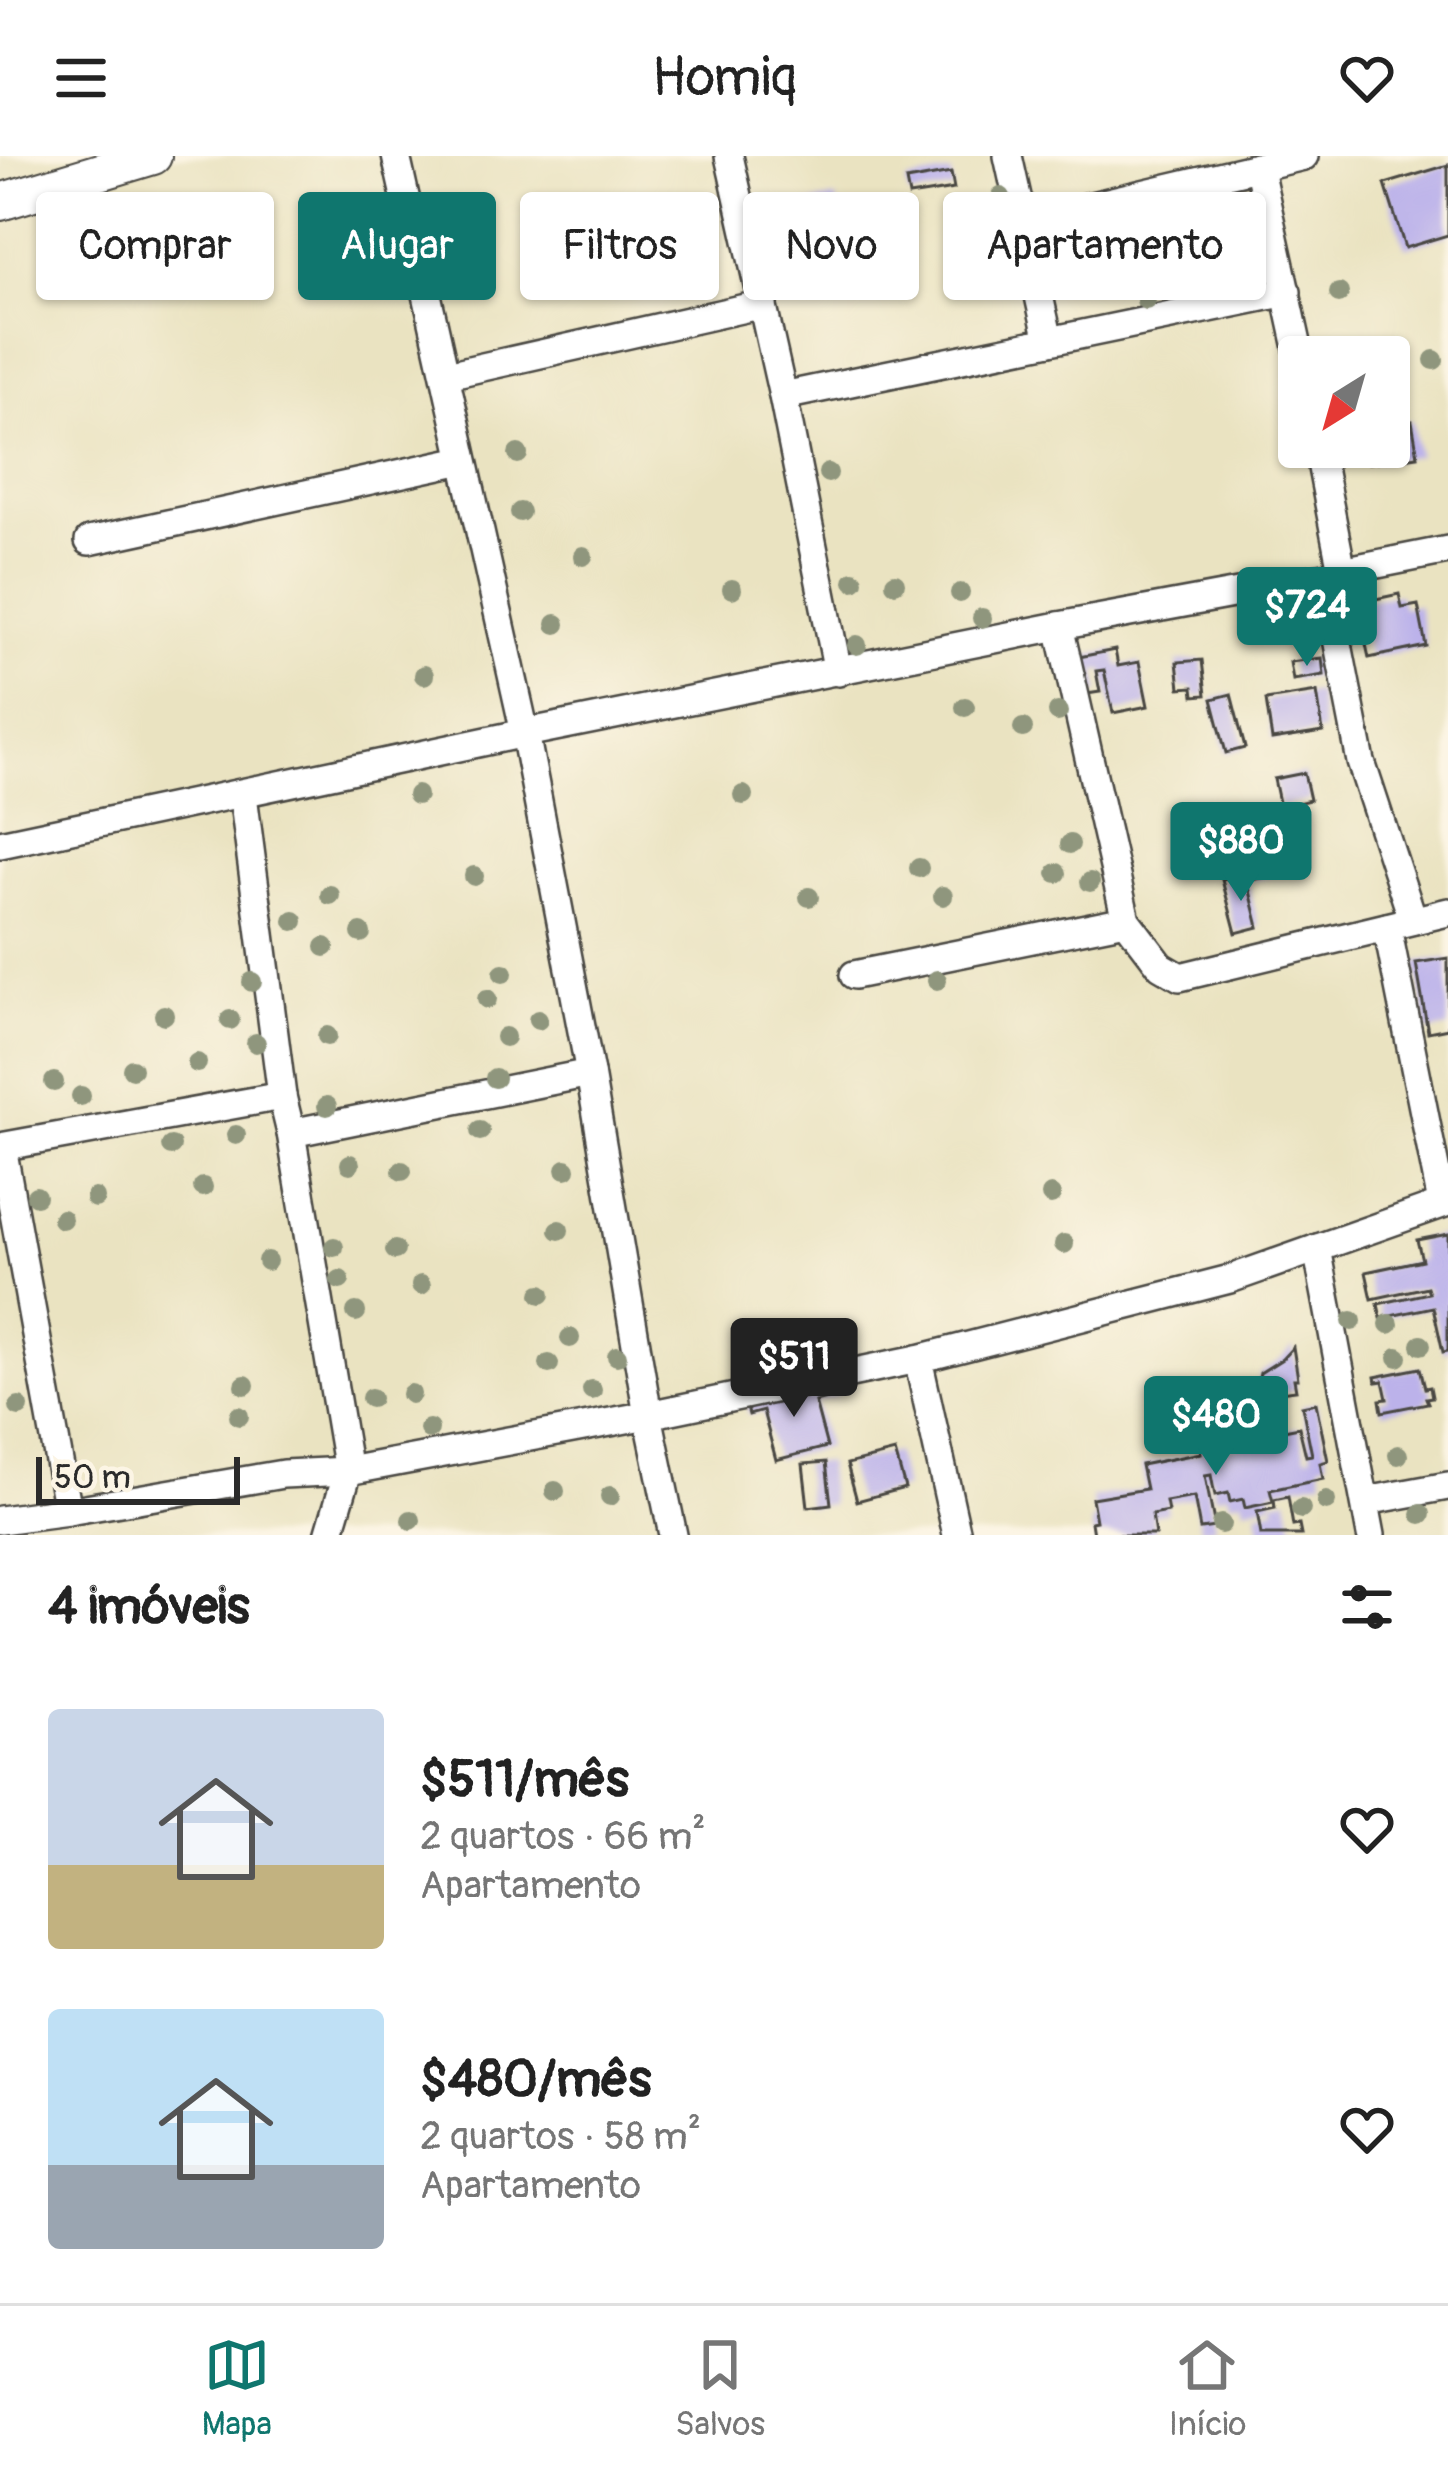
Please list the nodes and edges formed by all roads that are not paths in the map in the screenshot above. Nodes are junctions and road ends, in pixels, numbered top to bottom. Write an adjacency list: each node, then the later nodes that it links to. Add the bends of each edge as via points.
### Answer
1 (153, 156): 9 (street)
2 (396, 156): 15 (street)
3 (729, 156): 12 (street)
4 (1008, 156): 7 (street)
5 (1304, 156): 6 (street)
6 (1259, 169): 8 (street); 10 (street)
7 (1016, 192)
8 (1157, 192)
9 (0, 202)
10 (1287, 292): 13 (street); 14 (street)
11 (1040, 300): 14 (street)
12 (764, 304): 15 (street); 16 (street)
13 (1296, 336)
14 (1049, 341): 16 (street)
15 (447, 375): 17 (street)
16 (783, 396): 23 (street)
17 (463, 460): 19 (street); 24 (street)
18 (1321, 468): 21 (street)
19 (89, 541)
20 (1448, 550): 21 (street)
21 (1334, 574): 22 (street); 29 (street, via 1361,762)
22 (1059, 626): 23 (street); 28 (street)
23 (838, 672): 24 (street)
24 (525, 733): 25 (street); 31 (street)
25 (243, 795): 26 (street); 32 (street)
26 (0, 844)
27 (1448, 912): 29 (street)
28 (1126, 920): 29 (street, via 1161,966 1180,977); 30 (street)
29 (1400, 923): 35 (street)
30 (854, 975)
31 (590, 1073): 33 (street); 38 (street)
32 (282, 1096): 33 (street); 34 (street)
33 (291, 1133): 39 (street)
34 (1, 1147): 42 (street)
35 (1445, 1203): 36 (street)
36 (1317, 1248): 37 (street, via 1230,1279); 41 (street)
37 (918, 1359): 38 (street); 47 (street)
38 (648, 1415): 39 (street); 46 (street)
39 (348, 1471): 42 (street, via 284,1474); 45 (street)
40 (1448, 1486): 41 (street)
41 (1366, 1501): 48 (street)
42 (68, 1511): 44 (street)
43 (0, 1520): 44 (street)
44 (33, 1526)
45 (328, 1535)
46 (673, 1535)
47 (957, 1535)
48 (1371, 1535)

